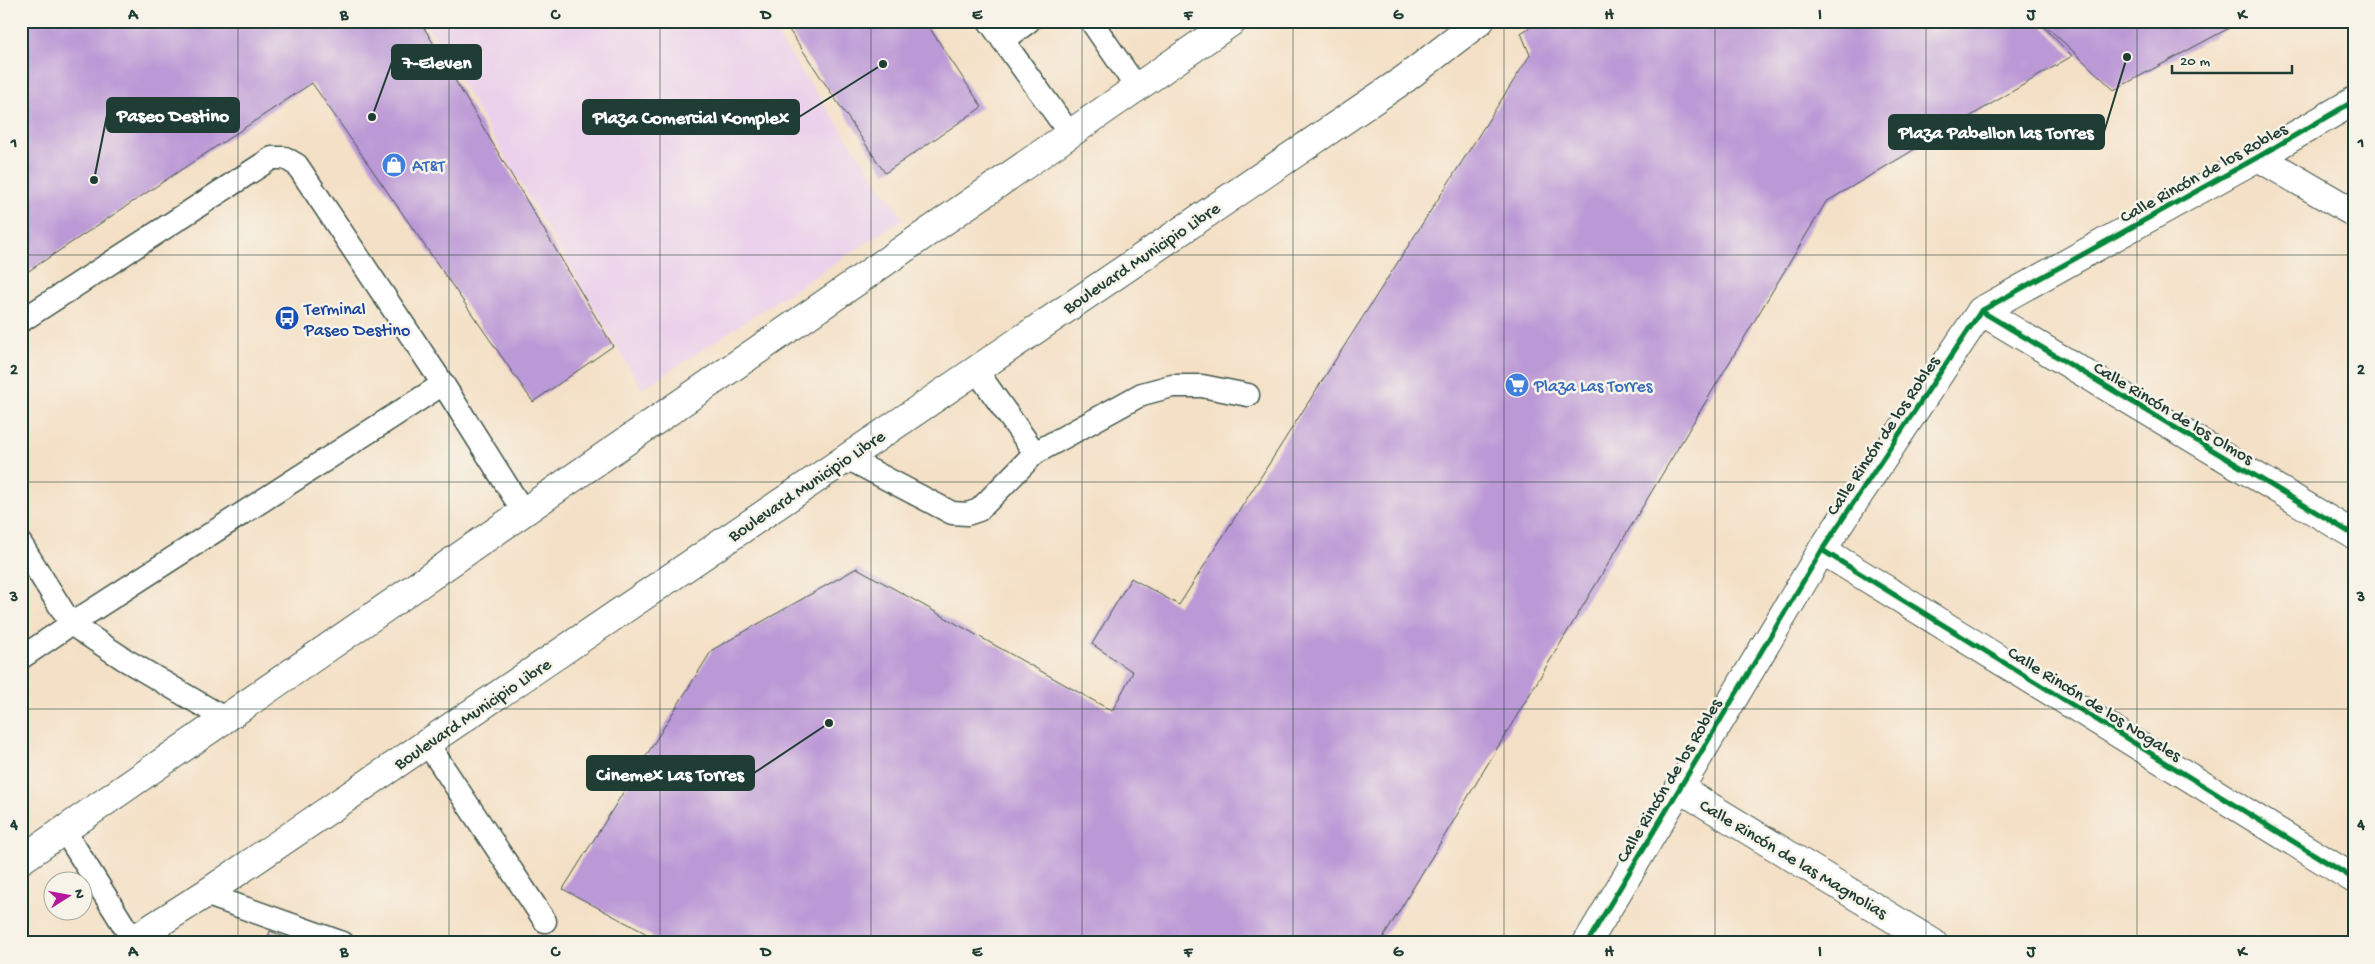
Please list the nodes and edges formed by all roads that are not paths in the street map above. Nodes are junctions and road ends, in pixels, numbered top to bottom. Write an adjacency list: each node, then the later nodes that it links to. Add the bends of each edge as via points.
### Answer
1 (989, 21): 6 (lane)
2 (1029, 21): 6 (lane)
3 (1091, 21): 7 (lane)
4 (1233, 21): 7 (main road)
5 (1480, 21): 14 (main road, Boulevard Municipio Libre, via 1406,78)
6 (1003, 41): 9 (lane)
7 (1136, 88): 9 (main road)
8 (2354, 101): 10 (main road, Calle Rincón de los Robles)
9 (1070, 134): 19 (main road)
10 (2258, 157): 11 (main road); 12 (main road, Calle Rincón de los Robles)
11 (2354, 213)
12 (1980, 311): 20 (main road, Calle Rincón de los Olmos); 22 (main road, Calle Rincón de los Robles)
13 (21, 321): 15 (lane, via 272,158 285,158 296,165)
14 (976, 370): 17 (lane); 18 (main road, Boulevard Municipio Libre)
15 (443, 384): 19 (lane); 23 (lane)
16 (1248, 395): 17 (lane, via 1202,386 1165,388 1142,394)
17 (1035, 453): 18 (lane, via 979,510 968,514 952,513)
18 (847, 458): 26 (main road, Boulevard Municipio Libre)
19 (524, 511): 25 (main road)
20 (2354, 535)
21 (21, 544): 23 (lane)
22 (1822, 550): 27 (main road, Calle Rincón de los Robles); 30 (main road, Calle Rincón de los Nogales)
23 (71, 624): 24 (lane); 25 (lane)
24 (21, 658)
25 (224, 718): 28 (main road)
26 (427, 743): 31 (main road, Boulevard Municipio Libre); 32 (lane)
27 (1680, 788): 35 (main road, Calle Rincón de los Robles); 36 (main road, Calle Rincón de las Magnolias)
28 (64, 830): 29 (main road); 33 (lane)
29 (24, 855)
30 (2354, 879)
31 (205, 894): 33 (main road, Boulevard Municipio Libre); 34 (lane)
32 (545, 921)
33 (134, 942)
34 (343, 943)
35 (1587, 943)
36 (1933, 943)

